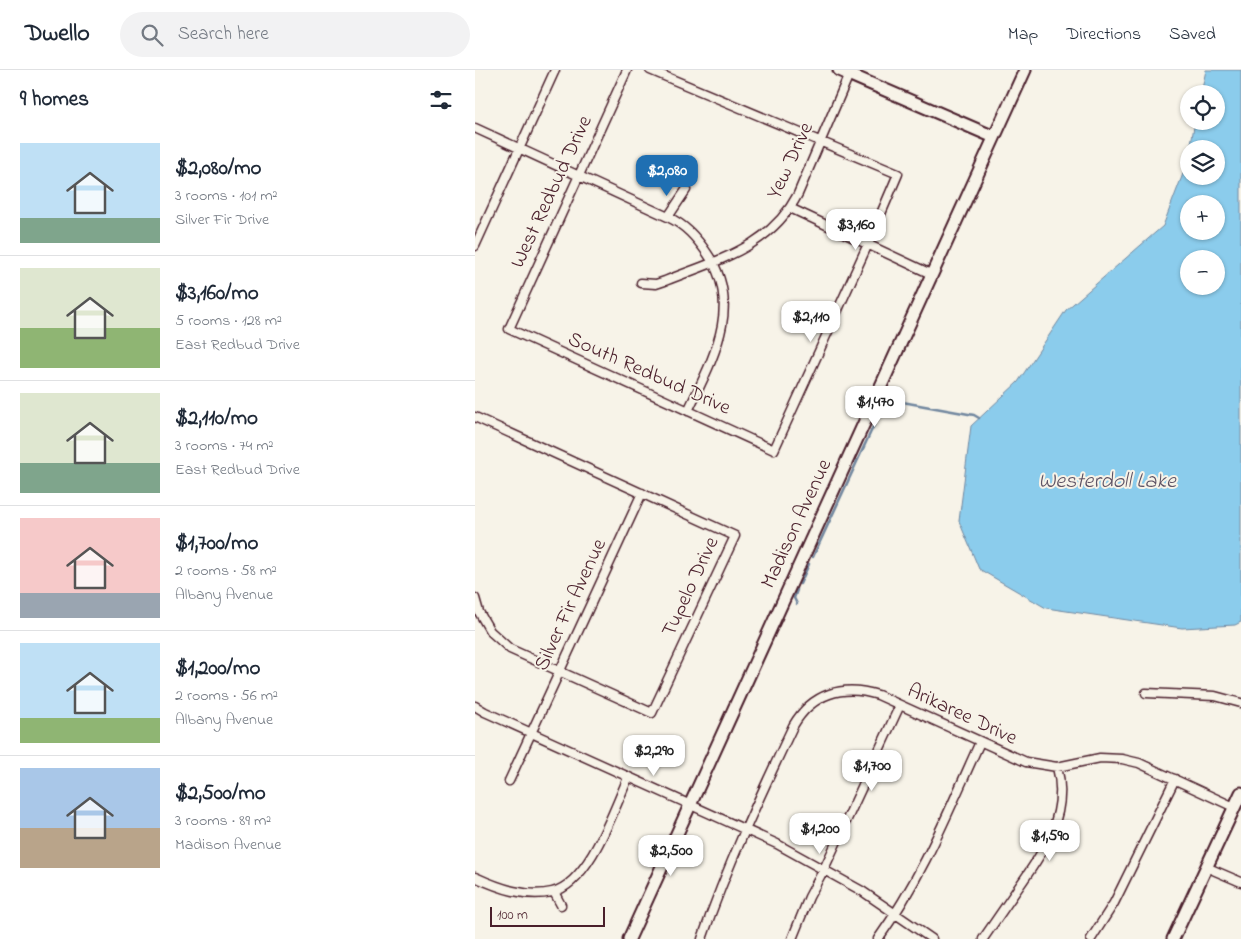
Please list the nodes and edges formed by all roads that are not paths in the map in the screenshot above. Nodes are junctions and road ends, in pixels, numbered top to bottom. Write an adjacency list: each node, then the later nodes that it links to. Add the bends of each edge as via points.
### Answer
1 (555, 70): 9 (street)
2 (627, 70): 10 (street, West Redbud Drive)
3 (650, 70): 8 (street)
4 (1025, 70): 7 (main road, Madison Avenue)
5 (846, 71): 7 (main road); 8 (street, Yew Drive)
6 (475, 128): 9 (street)
7 (994, 137): 17 (main road, Madison Avenue)
8 (821, 142): 12 (street, Yew Drive); 14 (street, via 898,174)
9 (521, 148): 10 (street); 15 (street)
10 (580, 175): 13 (street); 19 (street, West Redbud Drive)
11 (685, 190): 13 (street)
12 (790, 208): 14 (street); 16 (street, Yew Drive, via 763,238)
13 (668, 217): 16 (street, via 692,234)
14 (868, 244): 17 (street); 20 (street, South Redbud Drive, via 774,450)
15 (475, 246)
16 (713, 261): 18 (street, Yew Drive, via 656,284); 20 (street, via 721,283 724,321 715,351)
17 (931, 274): 38 (main road, Madison Avenue)
18 (641, 283)
19 (509, 329): 20 (street, South Redbud Drive)
20 (688, 411)
21 (475, 417): 22 (street, Tupelo Drive)
22 (642, 492): 24 (street, Silver Fir Avenue); 24 (street, Tupelo Drive, via 735,536 652,713)
23 (475, 598): 24 (street, Tupelo Drive, via 483,621 497,638 510,649)
24 (560, 672): 31 (street, Silver Fir Avenue)
25 (824, 685): 27 (street)
26 (1146, 693): 28 (street, via 1215,696)
27 (828, 694): 29 (street, Arikaree Drive, via 866,691); 40 (street, Arikaree Drive, via 810,705 797,719)
28 (1241, 703)
29 (900, 705): 32 (street, Arikaree Drive); 42 (street)
30 (475, 706): 31 (street)
31 (531, 732): 34 (street); 36 (street, Silver Fir Avenue)
32 (980, 742): 33 (street, Arikaree Drive, via 1026,762); 47 (street, via 921,872)
33 (1057, 767): 35 (street, Arikaree Drive, via 1115,758 1139,763); 53 (street, via 1059,808 1047,845)
34 (628, 778): 38 (street); 45 (street, via 590,860 577,876)
35 (1175, 779): 39 (street, Arikaree Drive); 54 (street, via 1114,903)
36 (509, 781)
37 (1241, 793): 39 (main road)
38 (689, 804): 40 (street); 48 (main road, Madison Avenue)
39 (1234, 807): 41 (main road)
40 (744, 829): 42 (street); 49 (street, Arikaree Drive)
41 (1206, 867): 44 (street); 55 (main road)
42 (824, 869): 47 (street); 50 (street)
43 (475, 877): 45 (street, via 519,892)
44 (1241, 882)
45 (554, 892): 46 (street)
46 (561, 905)
47 (895, 915): 51 (street); 52 (street)
48 (629, 939)
49 (701, 939)
50 (792, 939)
51 (878, 939)
52 (932, 939)
53 (983, 939)
54 (1091, 939)
55 (1173, 939)

